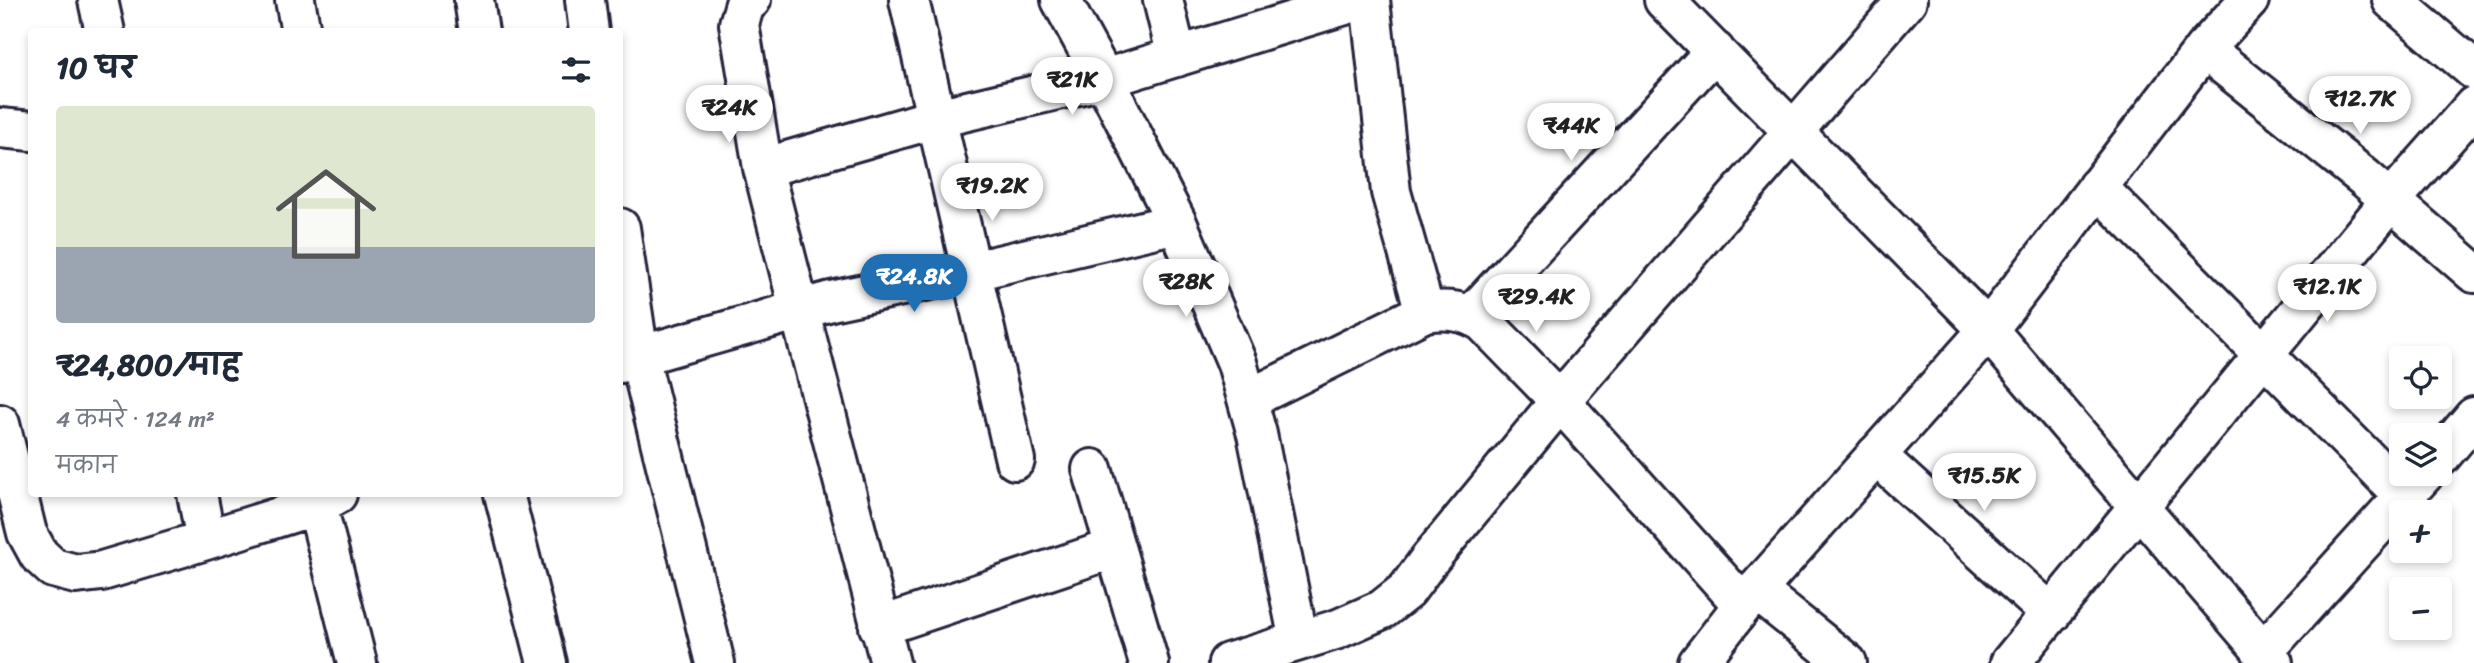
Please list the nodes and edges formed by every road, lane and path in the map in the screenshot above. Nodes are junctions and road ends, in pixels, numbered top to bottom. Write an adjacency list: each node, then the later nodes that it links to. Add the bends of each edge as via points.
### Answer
1 (98, 0): 15 (street)
2 (295, 0): 16 (street)
3 (474, 0): 17 (street)
4 (584, 0): 18 (street)
5 (751, 0): 29 (street, via 745,4 739,24)
6 (909, 0): 25 (street)
7 (1061, 0): 23 (street)
8 (1163, 0): 21 (street)
9 (1361, 0): 21 (street)
10 (1370, 0): 37 (street, via 1391,192)
11 (1664, 0): 20 (street)
12 (1907, 0): 28 (street)
13 (2249, 0): 19 (street)
14 (2392, 0): 22 (street)
15 (104, 28)
16 (300, 28)
17 (478, 28)
18 (588, 28)
19 (2204, 50): 30 (street); 31 (street)
20 (1715, 51): 28 (street); 38 (street)
21 (1177, 57): 23 (street)
22 (2474, 70)
23 (1104, 79): 25 (street); 32 (street)
24 (2474, 106): 31 (street)
25 (937, 118): 29 (street); 33 (street)
26 (0, 128): 27 (street)
27 (28, 131)
28 (1793, 132): 39 (street); 43 (street)
29 (763, 168): 36 (street)
30 (2097, 187): 39 (street); 40 (street)
31 (2391, 200): 35 (street); 40 (street)
32 (1177, 223): 33 (street); 42 (street)
33 (973, 271): 36 (street); 48 (street)
34 (623, 272): 41 (street)
35 (2474, 273)
36 (799, 310): 41 (street); 60 (street)
37 (1424, 312): 38 (street); 42 (street)
38 (1472, 315): 43 (street)
39 (1988, 330): 47 (street); 55 (street)
40 (2264, 354): 49 (street); 55 (street)
41 (629, 360): 66 (street)
42 (1249, 399): 61 (street)
43 (1560, 401): 58 (street); 61 (street, via 1407,590 1383,609)
44 (2474, 417): 46 (street)
45 (1, 434): 56 (street, via 27,533 38,555 53,568 76,574 102,570)
46 (2452, 443)
47 (1876, 455): 58 (street); 59 (street)
48 (1015, 460)
49 (2389, 463)
50 (1093, 470): 57 (street)
51 (2413, 486): 62 (street)
52 (198, 497): 56 (street)
53 (505, 497): 65 (street)
54 (327, 499): 56 (street); 64 (street)
55 (2139, 508): 59 (street); 62 (street)
56 (206, 540)
57 (1115, 548): 60 (street); 68 (street)
58 (1749, 597): 70 (street); 71 (street)
59 (2051, 614): 63 (street)
60 (879, 627): 67 (street)
61 (1300, 641): 69 (street)
62 (2267, 658)
63 (2014, 662)
64 (357, 663)
65 (547, 663)
66 (715, 663)
67 (890, 663)
68 (1149, 663)
69 (1228, 663)
70 (1698, 663)
71 (1847, 663)

